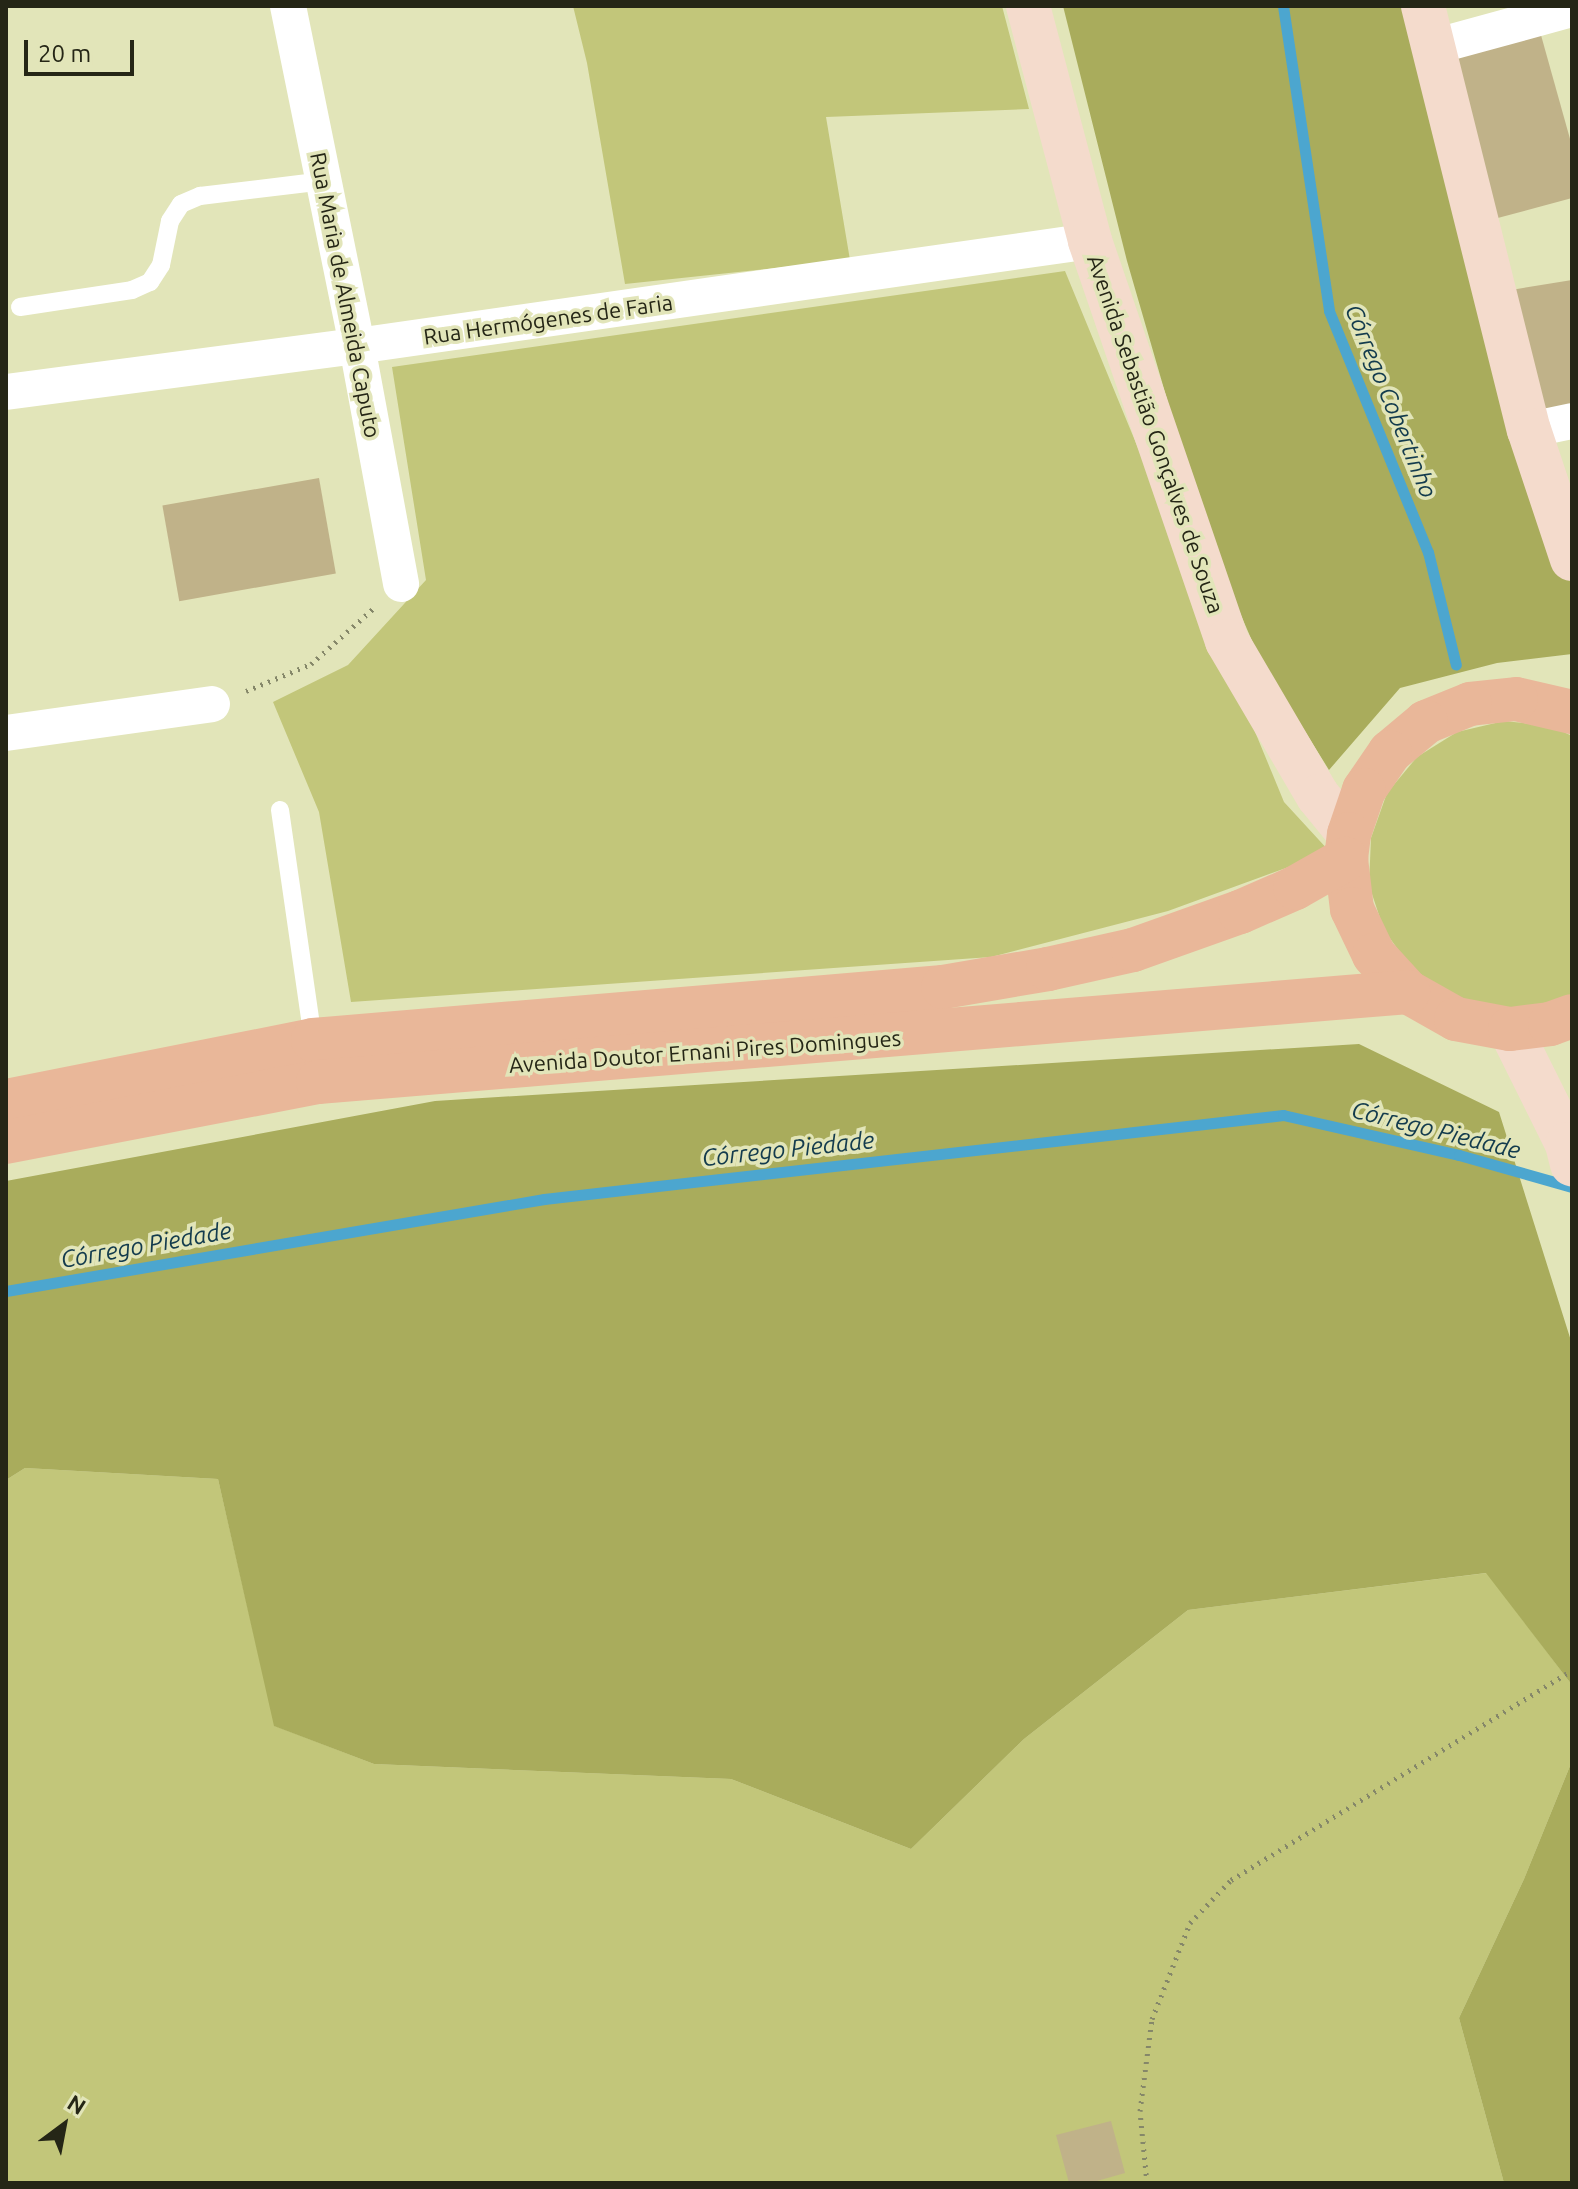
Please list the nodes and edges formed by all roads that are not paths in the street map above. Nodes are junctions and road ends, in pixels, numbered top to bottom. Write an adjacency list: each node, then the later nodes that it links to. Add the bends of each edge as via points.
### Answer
1 (288, 6): 6 (street, Rua Maria de Almeida Caputo)
2 (1028, 6): 7 (main road, Avenida Sebastião Gonçalves de Souza)
3 (1423, 6): 5 (main road)
4 (1572, 9): 5 (street)
5 (1433, 47): 12 (main road)
6 (324, 181): 8 (lane, via 200,196 181,204 170,221 161,265 150,282 132,290); 9 (street, Rua Maria de Almeida Caputo)
7 (1090, 241): 9 (street, Rua Hermógenes de Faria); 19 (main road, Avenida Sebastião Gonçalves de Souza, via 1227,641)
8 (20, 307)
9 (357, 346): 10 (street, Rua Hermógenes de Faria); 14 (street, Rua Maria de Almeida Caputo)
10 (6, 392)
11 (1572, 421): 12 (street)
12 (1529, 430): 13 (main road)
13 (1572, 559)
14 (401, 584)
15 (212, 704): 17 (street)
16 (1572, 712): 19 (main road, via 1516,699 1470,704 1426,722 1390,752 1364,790)
17 (6, 733)
18 (280, 810): 23 (lane)
19 (1347, 847): 20 (main road, via 1352,909 1374,955); 23 (main road, Avenida Doutor Ernani Pires Domingues, via 1295,888 1240,912 1133,950 1048,969 943,987)
20 (1408, 992): 22 (main road, via 1456,1019); 23 (main road, Avenida Doutor Ernani Pires Domingues)
21 (1572, 1016): 22 (main road)
22 (1510, 1029): 26 (main road)
23 (316, 1061): 24 (main road, Avenida Doutor Ernani Pires Domingues); 25 (main road, Avenida Doutor Ernani Pires Domingues)
24 (6, 1101)
25 (6, 1142)
26 (1570, 1144)

